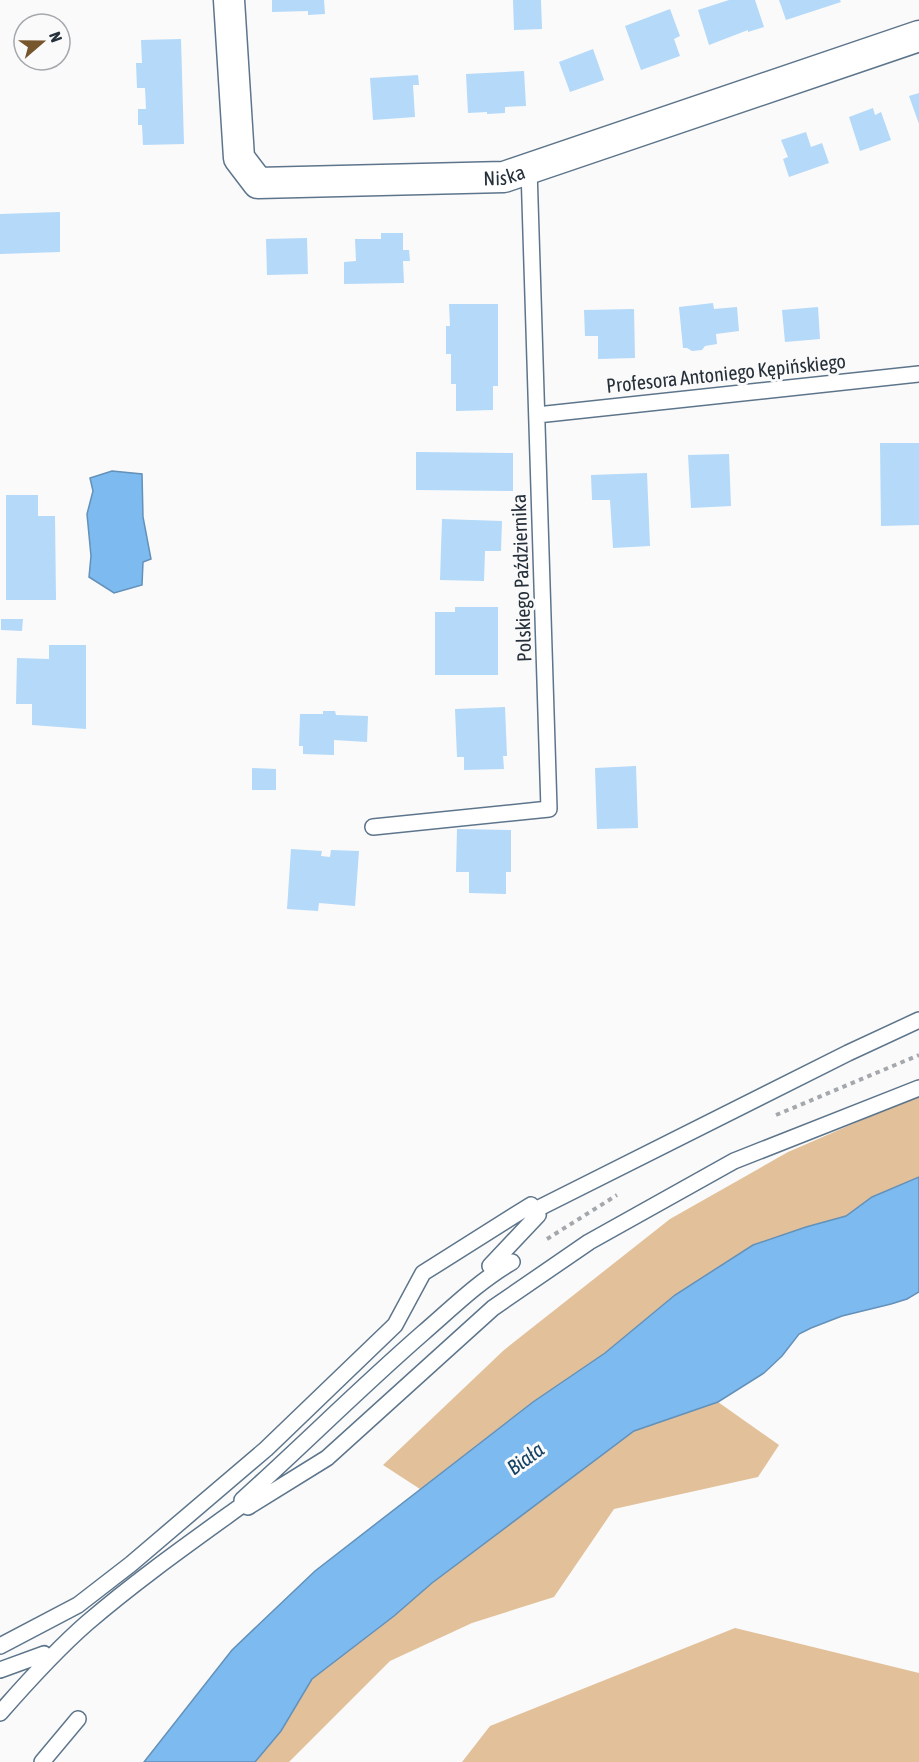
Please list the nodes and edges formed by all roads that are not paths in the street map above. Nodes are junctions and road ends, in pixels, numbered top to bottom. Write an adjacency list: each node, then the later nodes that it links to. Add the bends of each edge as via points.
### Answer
1 (229, 0): 3 (street, Niska, via 238,158 258,183 504,177)
2 (919, 36): 3 (street, Niska)
3 (529, 169): 5 (lane, Polskiego Października)
4 (919, 374): 5 (lane, Profesora Antoniego Kępińskiego)
5 (537, 415): 6 (lane, Polskiego Października, via 549,809)
6 (373, 827)
7 (919, 1020): 9 (lane)
8 (919, 1088): 12 (lane, via 734,1161 589,1242 494,1308 327,1458 248,1507)
9 (535, 1210): 11 (lane, via 538,1215 490,1266); 13 (lane, via 531,1205 423,1274 395,1325 266,1449 78,1605)
10 (513, 1262): 11 (lane)
11 (496, 1272): 12 (lane, via 358,1390 242,1500)
12 (245, 1503): 14 (lane, via 165,1561)
13 (0, 1646)
14 (48, 1659): 15 (lane, via 44,1654); 16 (lane)
15 (0, 1670)
16 (0, 1713)
17 (78, 1719): 18 (lane)
18 (42, 1762)

